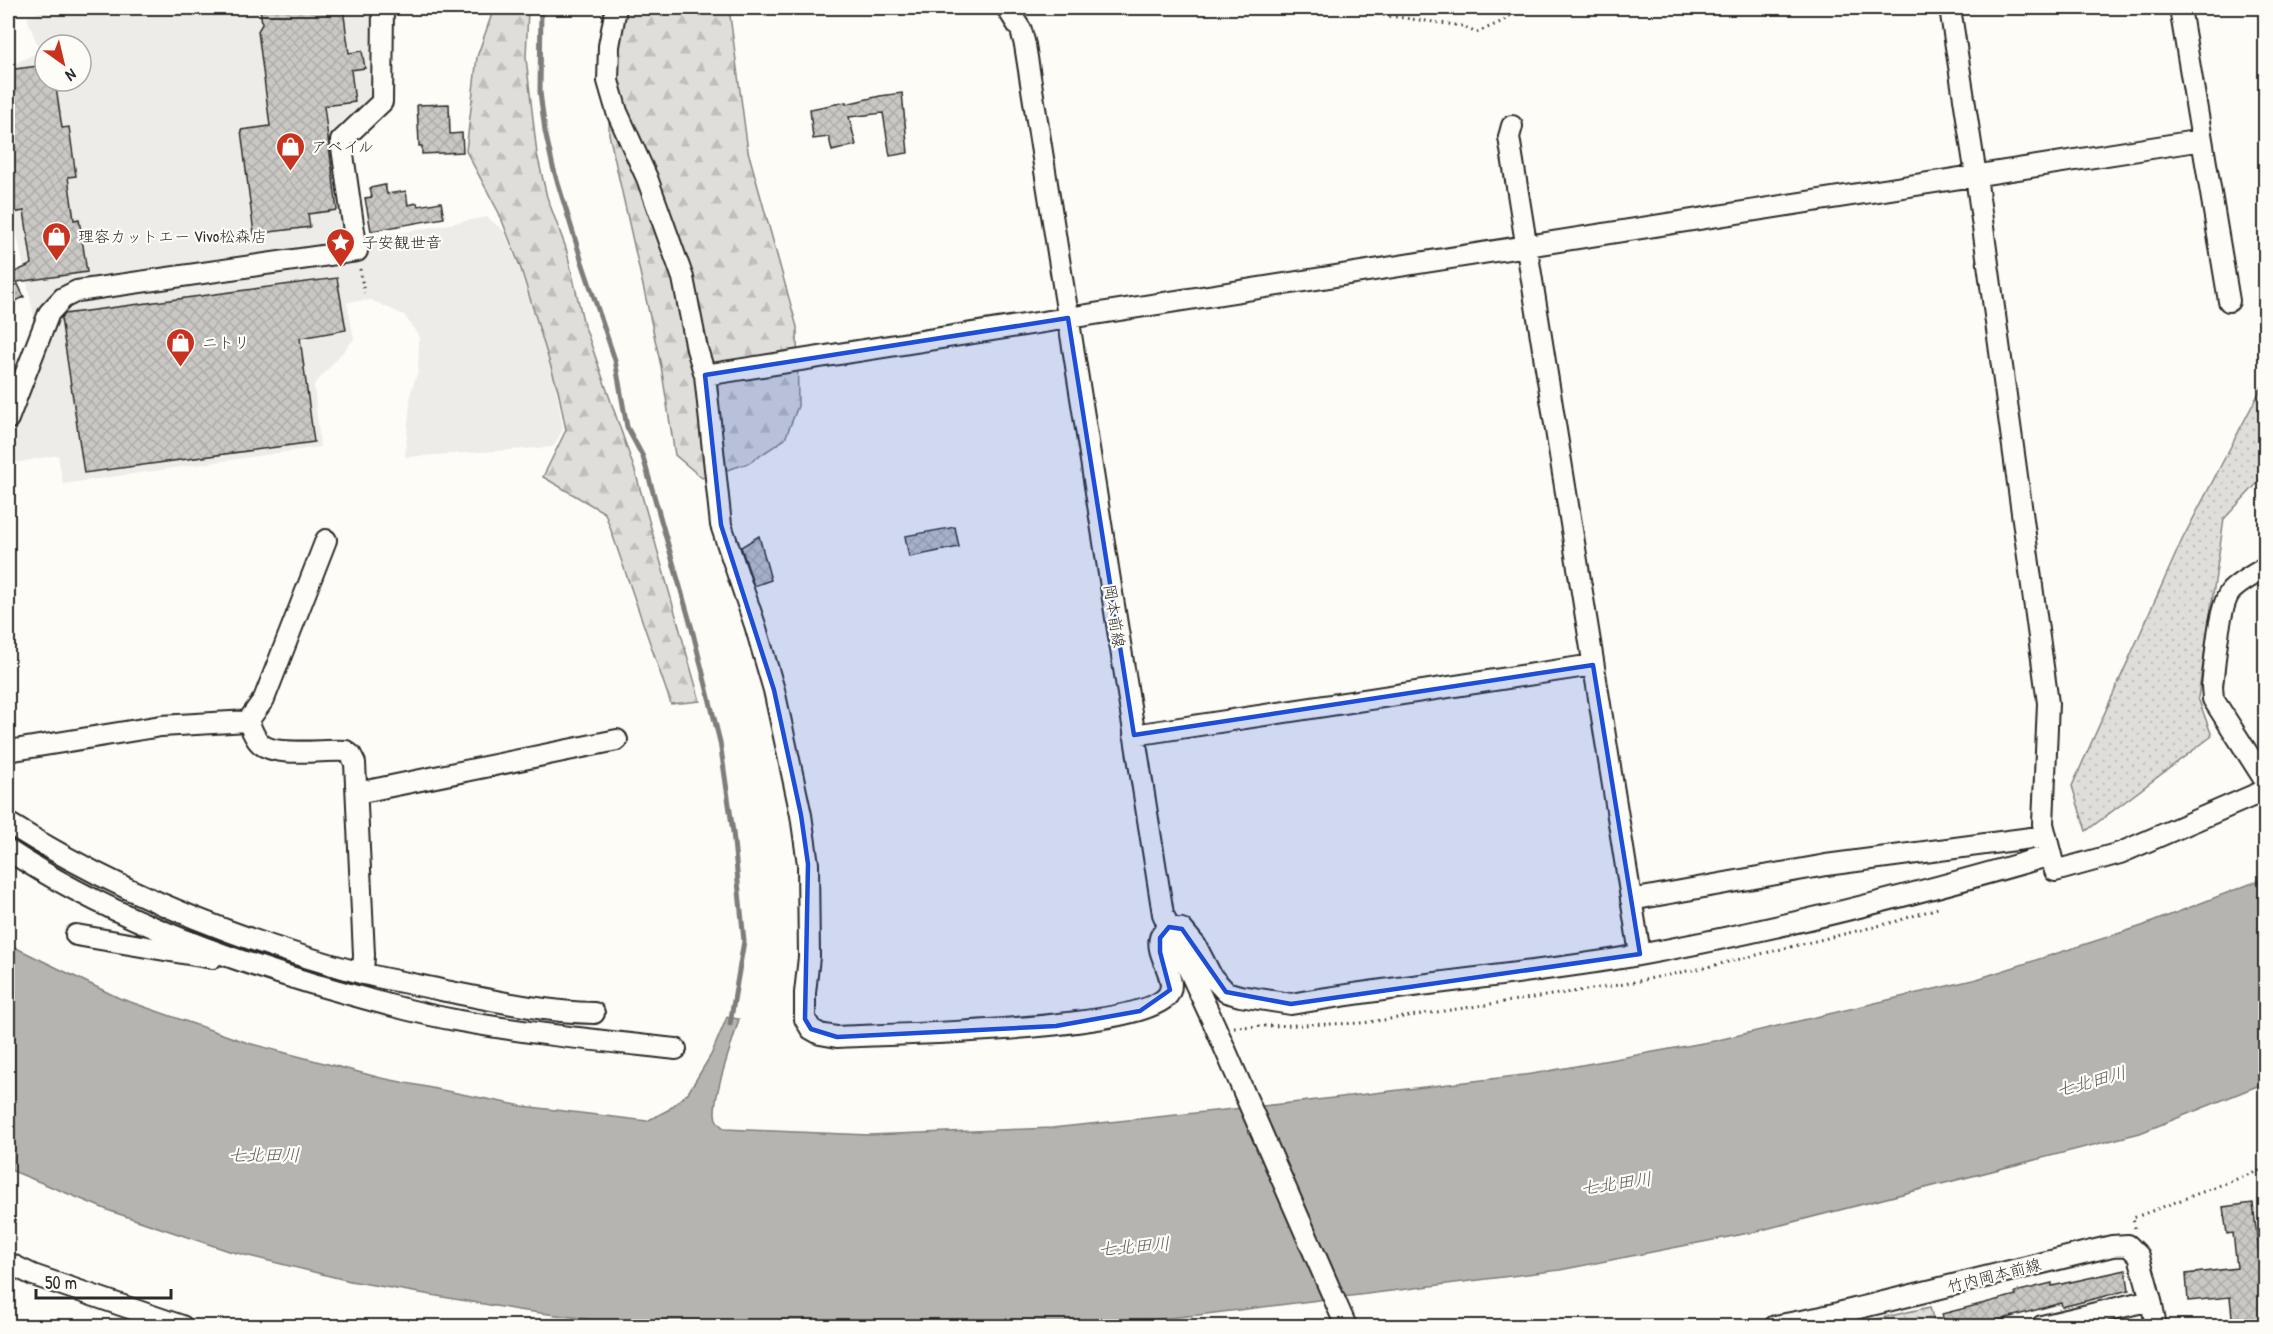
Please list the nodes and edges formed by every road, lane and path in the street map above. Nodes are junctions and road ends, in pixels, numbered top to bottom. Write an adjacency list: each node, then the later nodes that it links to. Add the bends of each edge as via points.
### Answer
1 (383, 8): 11 (street, via 382,102 341,141)
2 (616, 8): 16 (street, via 608,81 683,278)
3 (1006, 8): 15 (street, 岡本前線, via 1021,30 1025,45)
4 (1348, 8): 5 (path, via 1463,26 1476,33)
5 (1520, 8)
6 (1950, 8): 10 (street)
7 (2180, 8): 9 (street)
8 (1512, 126): 12 (street, via 1509,137)
9 (2202, 140): 10 (street); 14 (street)
10 (1976, 176): 12 (street); 29 (street, via 2048,703 2043,824)
11 (356, 244): 13 (path); 17 (street, via 77,291 63,298 49,313)
12 (1526, 246): 15 (street); 20 (street)
13 (364, 293)
14 (2229, 301)
15 (1068, 318): 16 (street); 22 (street, 岡本前線)
16 (705, 375): 33 (street, via 721,525 774,690 801,815 808,864 805,1019 811,1029 837,1037 1056,1026 1140,1011 1167,996 1170,990 1169,973 1160,952)
17 (8, 419)
18 (326, 540): 21 (street, via 264,699)
19 (2265, 567): 25 (street, via 2229,593 2223,608 2212,686 2213,699)
20 (1593, 665): 22 (street); 32 (street)
21 (248, 721): 24 (street, via 161,726); 27 (street, via 259,743 270,749 346,751 355,763)
22 (1134, 735): 33 (street, 岡本前線)
23 (617, 740): 27 (street)
24 (8, 751)
25 (2265, 782)
26 (2265, 790): 31 (street, via 2120,853 2055,872)
27 (357, 793): 37 (street)
28 (8, 823): 37 (street, via 54,852 151,899 264,945)
29 (2046, 836): 31 (street); 32 (street, via 1826,865)
30 (8, 850): 36 (street, via 104,906)
31 (2051, 855): 35 (street, via 1926,891 1752,933)
32 (1631, 900): 35 (street)
33 (1166, 921): 35 (street, via 1182,929 1226,992 1291,1004); 45 (street)
34 (76, 935): 36 (street)
35 (1640, 954)
36 (238, 961): 39 (street, via 354,996 458,1021)
37 (363, 974): 38 (street, via 518,1006)
38 (594, 1013)
39 (676, 1049)
40 (2265, 1168): 41 (path)
41 (2149, 1213)
42 (8, 1263): 44 (street)
43 (2151, 1300): 46 (street, 竹内岡本前線, via 2139,1256 2128,1245 2120,1245); 47 (street); 48 (street, 竹内岡本前線)
44 (182, 1326)
45 (1346, 1326)
46 (1775, 1326)
47 (2042, 1326)
48 (2156, 1326)

